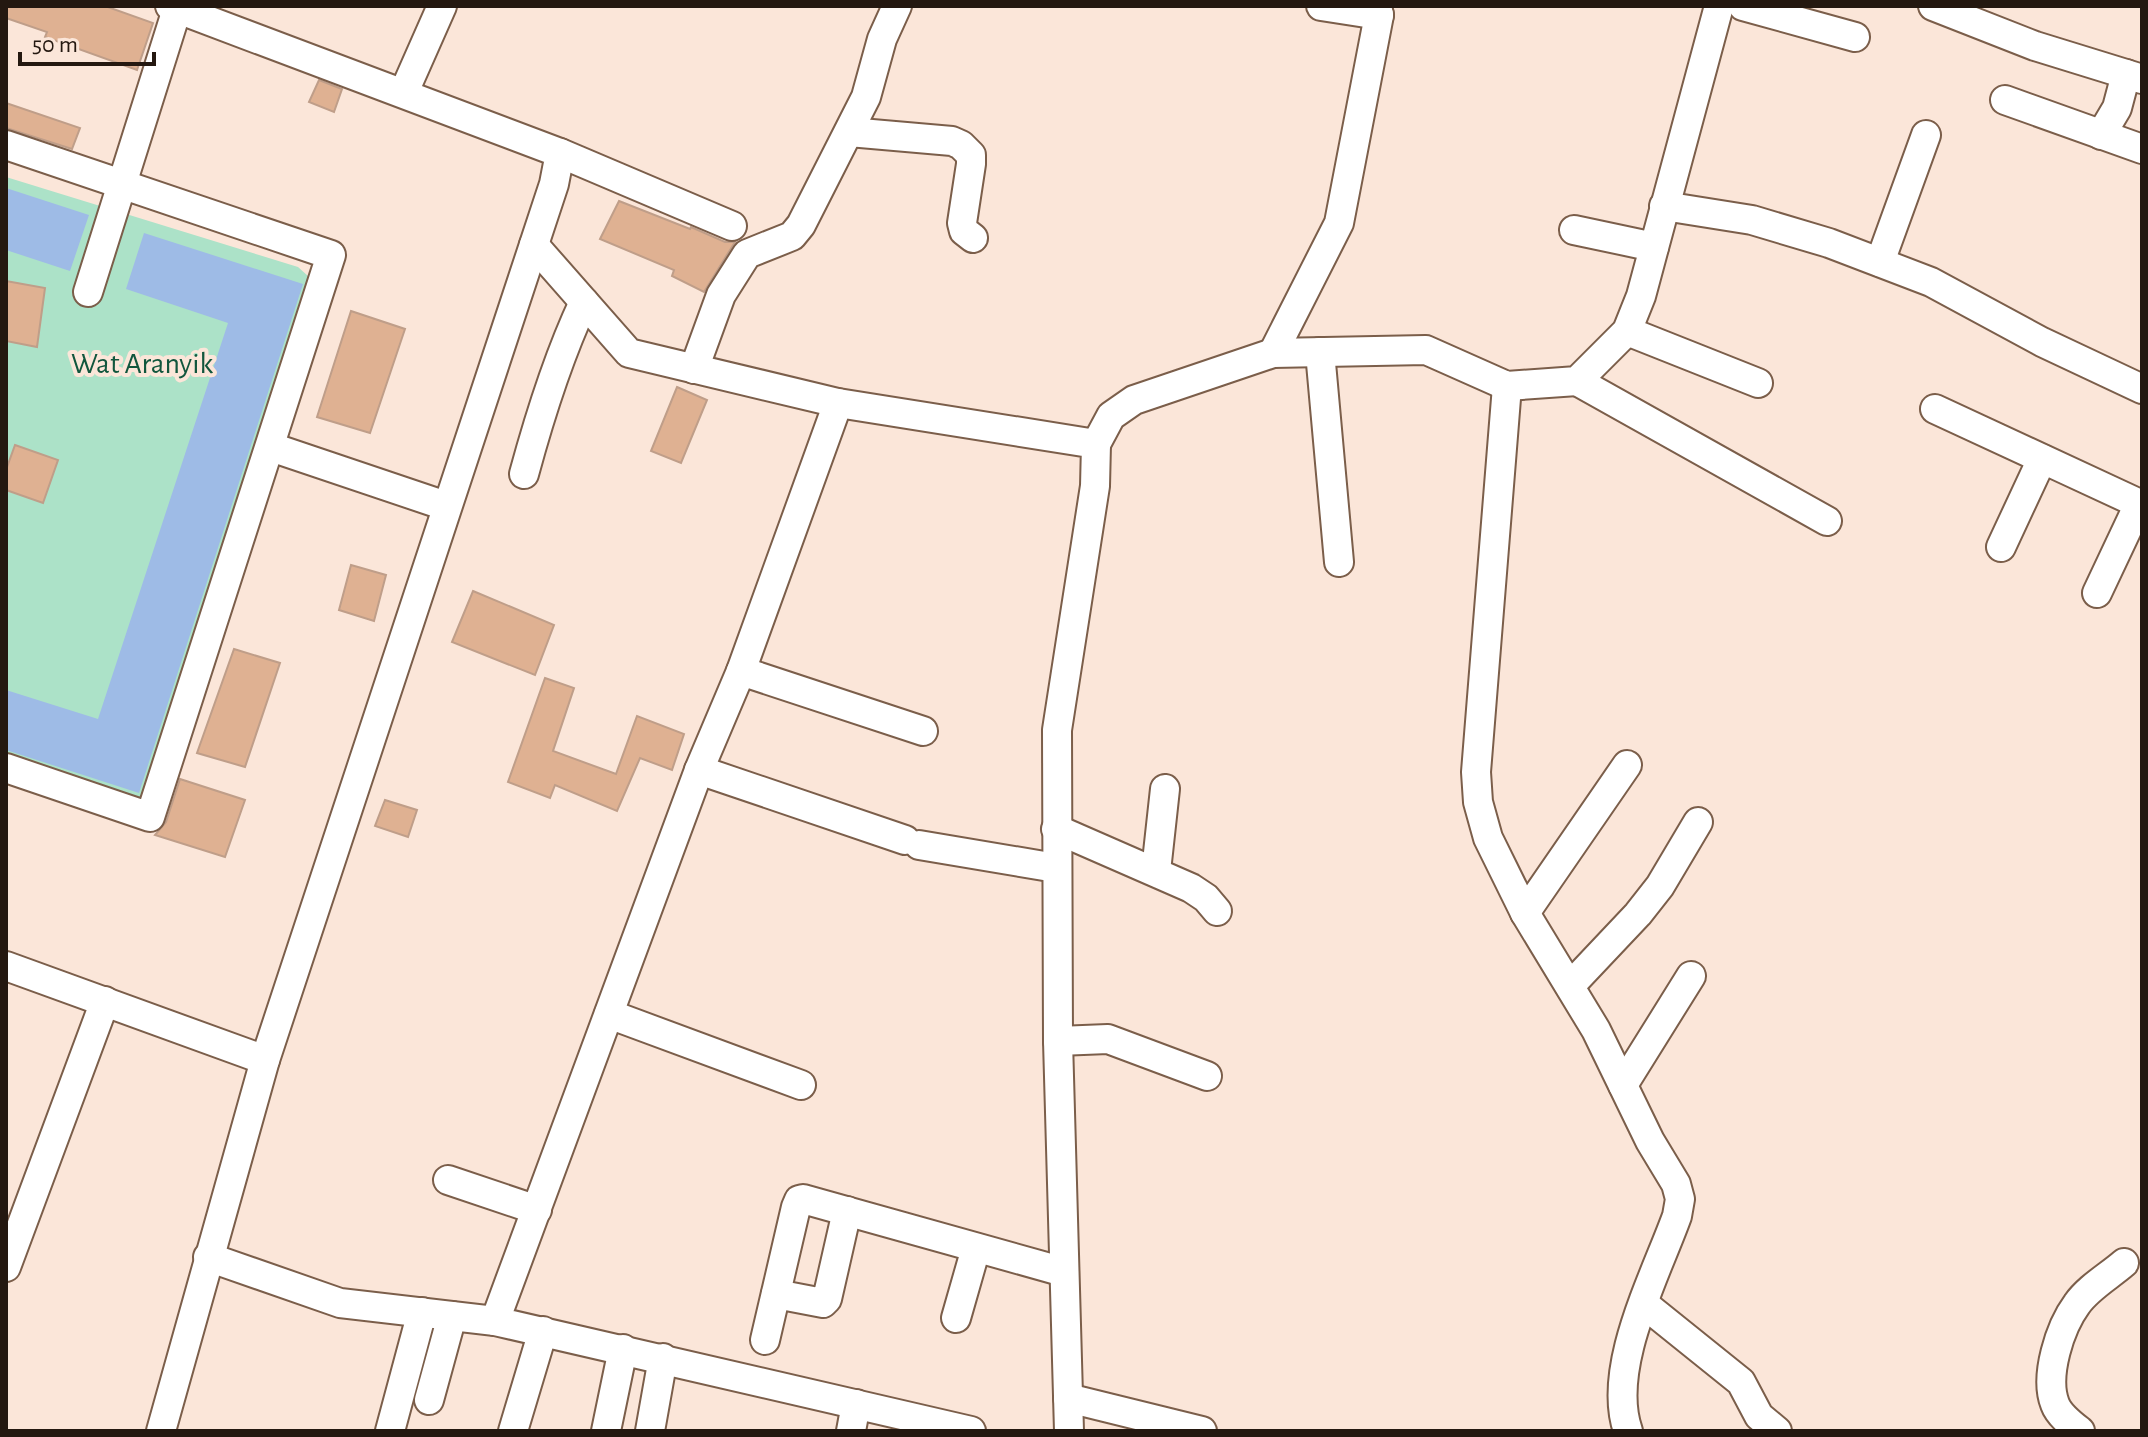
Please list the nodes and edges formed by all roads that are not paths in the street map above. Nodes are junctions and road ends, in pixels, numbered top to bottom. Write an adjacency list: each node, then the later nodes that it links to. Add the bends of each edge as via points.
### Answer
1 (442, 6): 11 (street)
2 (897, 6): 13 (street)
3 (1321, 6): 8 (street)
4 (1719, 6): 20 (street)
5 (1743, 6): 9 (street)
6 (1933, 6): 10 (street, via 2035,46)
7 (175, 7): 11 (street); 19 (street)
8 (1378, 11): 31 (street, via 1339,223)
9 (1855, 37)
10 (2134, 76): 15 (street)
11 (404, 92): 18 (street)
12 (2005, 100): 15 (street)
13 (849, 132): 23 (street, via 961,145 971,155 962,223); 32 (street, via 792,236 747,254 721,295)
14 (1926, 135): 26 (street)
15 (2101, 135): 17 (street)
16 (6, 145): 19 (street)
17 (2142, 149)
18 (560, 153): 21 (street); 24 (street)
19 (120, 183): 27 (street); 40 (street, via 331,255)
20 (1664, 206): 25 (street); 26 (street, via 1752,220)
21 (732, 226)
22 (1574, 230): 25 (street)
23 (973, 238)
24 (534, 245): 28 (street); 44 (street)
25 (1654, 247): 29 (street)
26 (1880, 262): 36 (street, via 1931,282)
27 (88, 292)
28 (584, 302): 32 (street, via 629,353); 42 (street, via 565,342)
29 (1627, 331): 33 (street); 34 (street)
30 (1320, 352): 31 (street); 35 (street, via 1426,350); 47 (street)
31 (1273, 353): 39 (street, via 1134,400 1111,416)
32 (694, 369): 37 (street)
33 (1577, 381): 35 (street); 45 (street)
34 (1758, 383)
35 (1507, 386): 60 (street, via 1476,772 1488,838)
36 (2142, 389)
37 (838, 403): 39 (street); 49 (street)
38 (1935, 409): 41 (street)
39 (1096, 444): 56 (street, via 1095,486 1057,730)
40 (271, 447): 44 (street); 52 (street, via 150,817)
41 (2042, 459): 43 (street); 46 (street)
42 (524, 474)
43 (2140, 504): 48 (street)
44 (446, 506): 67 (street)
45 (1827, 521)
46 (2001, 547)
47 (1339, 562)
48 (2097, 593)
49 (741, 671): 50 (street); 53 (street)
50 (923, 731)
51 (1627, 765): 60 (street)
52 (6, 768)
53 (699, 770): 57 (street, via 912,843); 65 (street)
54 (1165, 789): 58 (street)
55 (1698, 822): 63 (street, via 1660,886)
56 (1056, 829): 57 (street); 58 (street)
57 (1056, 868): 66 (street)
58 (1156, 871): 59 (street, via 1191,888)
59 (1217, 911)
60 (1525, 913): 63 (street)
61 (6, 966): 64 (street)
62 (1691, 976): 70 (street)
63 (1570, 986): 70 (street)
64 (105, 1001): 67 (street); 77 (street)
65 (609, 1014): 69 (street); 72 (street)
66 (1058, 1041): 68 (street, via 1108,1039); 78 (street)
67 (265, 1060): 75 (street)
68 (1207, 1076)
69 (801, 1085)
70 (1623, 1085): 80 (street, via 1680,1199)
71 (448, 1180): 72 (street)
72 (537, 1210): 84 (street)
73 (847, 1211): 74 (street); 79 (street, via 827,1299 823,1303); 79 (street, via 799,1200)
74 (976, 1248): 78 (street); 83 (street)
75 (208, 1257): 81 (street, via 340,1303); 92 (street)
76 (2124, 1263): 102 (street, via 2078,1303 2055,1358 2055,1405)
77 (6, 1267)
78 (1064, 1272): 89 (street)
79 (776, 1294): 86 (street)
80 (1644, 1304): 100 (street, via 1621,1385); 101 (street, via 1741,1382 1759,1416)
81 (422, 1312): 82 (street); 93 (street)
82 (452, 1316): 84 (street); 90 (street)
83 (956, 1318)
84 (495, 1321): 85 (street)
85 (543, 1331): 87 (street); 94 (street)
86 (765, 1340)
87 (623, 1349): 88 (street); 95 (street)
88 (663, 1358): 91 (street); 96 (street)
89 (1068, 1398): 98 (street); 99 (street)
90 (429, 1400)
91 (853, 1417): 97 (street)
92 (161, 1431)
93 (390, 1431)
94 (513, 1431)
95 (606, 1431)
96 (650, 1431)
97 (971, 1431)
98 (1069, 1431)
99 (1202, 1431)
100 (1628, 1431)
101 (1777, 1431)
102 (2080, 1431)

